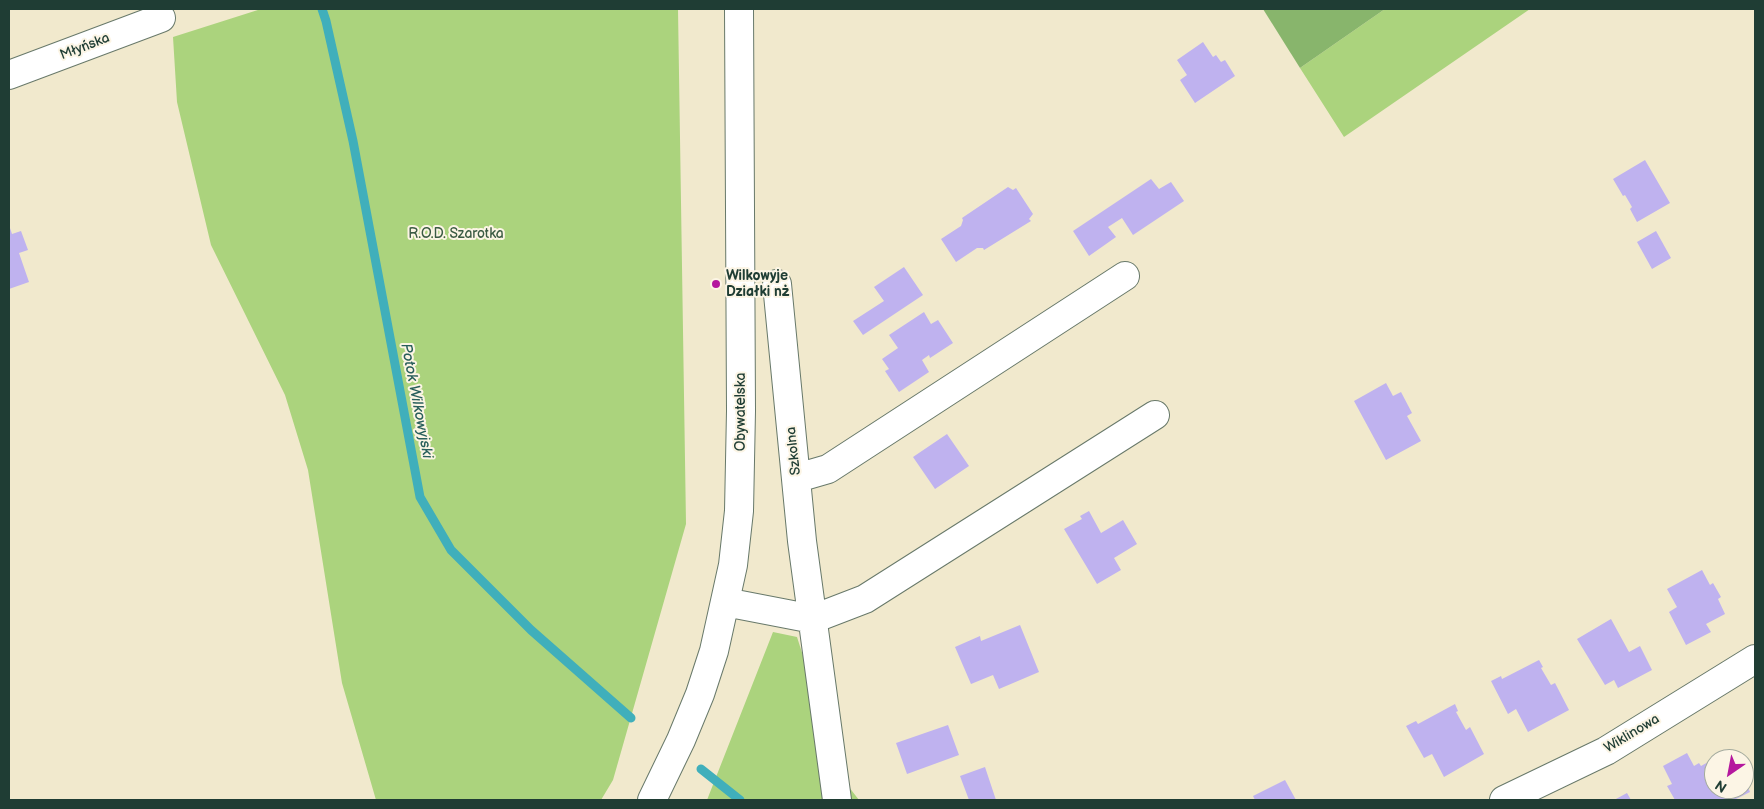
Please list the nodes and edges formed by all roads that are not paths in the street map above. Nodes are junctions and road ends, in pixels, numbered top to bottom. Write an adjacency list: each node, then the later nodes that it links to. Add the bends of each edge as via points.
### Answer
1 (739, 9): 8 (street, Obywatelska, via 740,492 733,565)
2 (161, 18): 3 (street, Młyńska)
3 (9, 75)
4 (1125, 276): 7 (street, via 828,469)
5 (777, 284): 7 (street, Szkolna)
6 (1155, 415): 9 (street, via 864,599)
7 (797, 478): 9 (street, Szkolna)
8 (725, 602): 9 (street); 11 (street, Obywatelska, via 700,694)
9 (813, 619): 12 (street, Szkolna)
10 (1755, 659): 13 (street, Wiklinowa, via 1606,751)
11 (652, 800)
12 (837, 800)
13 (1504, 800)

